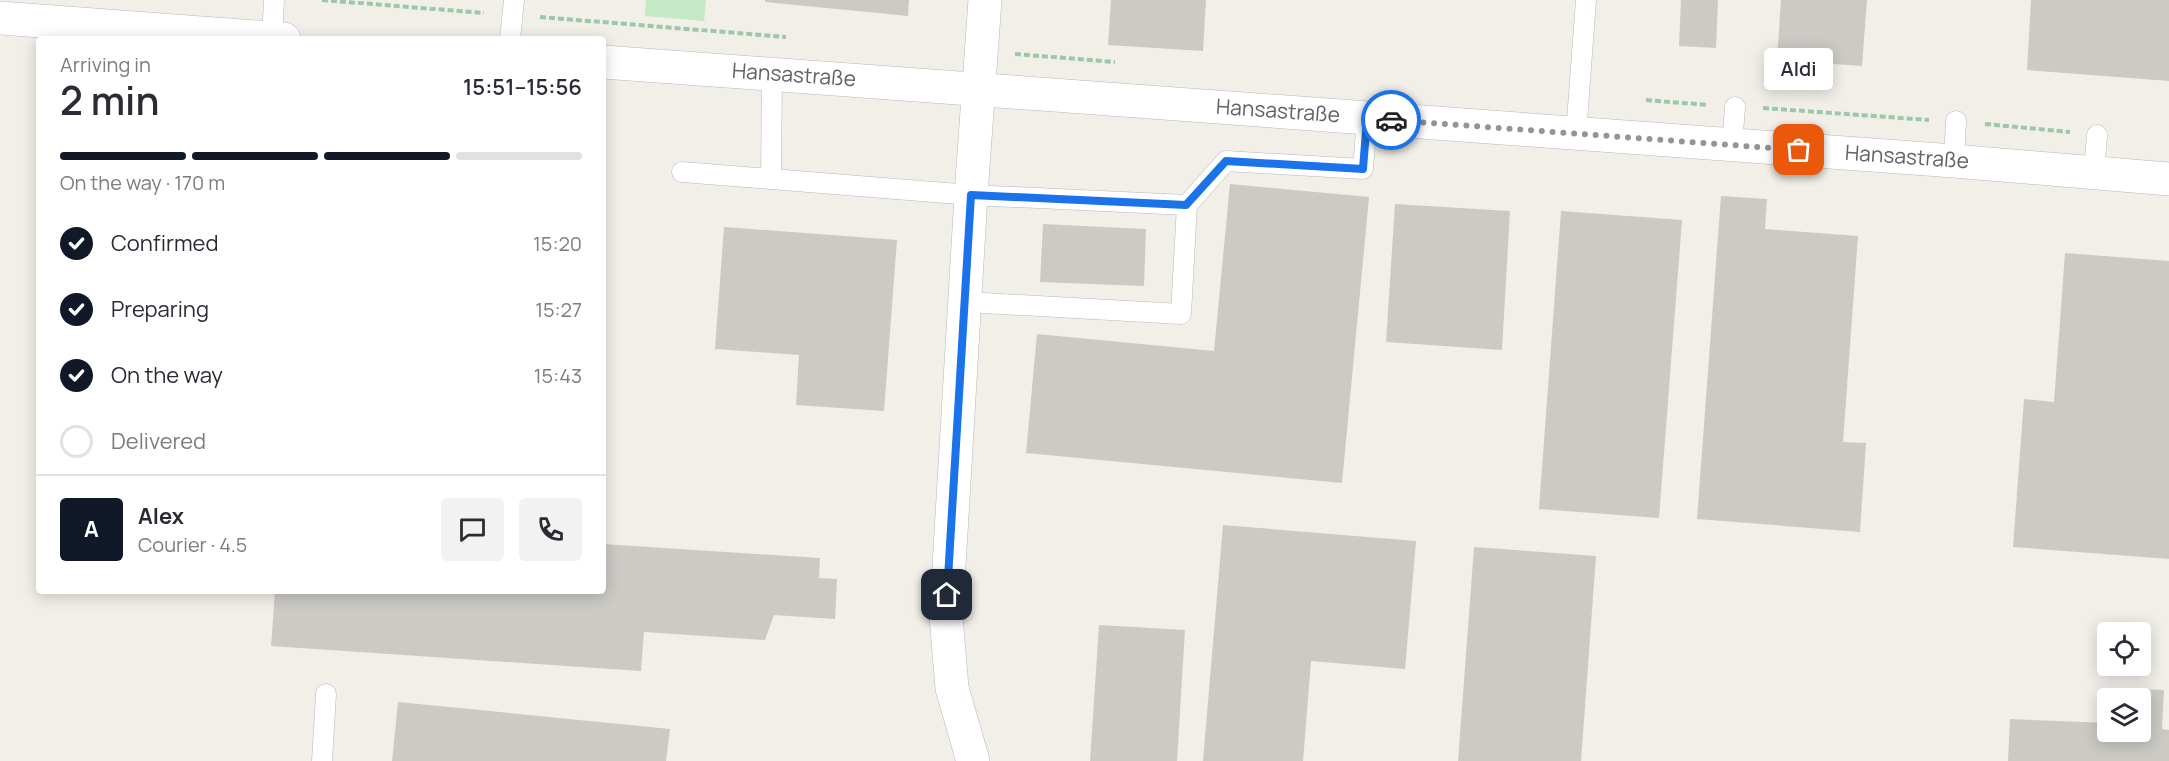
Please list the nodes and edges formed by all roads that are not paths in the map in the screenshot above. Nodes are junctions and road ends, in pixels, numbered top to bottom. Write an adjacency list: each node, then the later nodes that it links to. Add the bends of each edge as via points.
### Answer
1 (274, 0): 7 (lane)
2 (985, 0): 11 (street)
3 (1586, 0): 15 (lane)
4 (512, 7): 8 (lane)
5 (0, 18): 6 (street)
6 (238, 36)
7 (278, 36)
8 (510, 36)
9 (606, 62): 10 (street, Hansastraße)
10 (772, 74): 11 (street, Hansastraße); 21 (lane)
11 (978, 88): 13 (street, Hansastraße); 23 (street)
12 (1735, 106): 17 (lane)
13 (1367, 118): 15 (street, Hansastraße); 24 (lane, via 1363,169 1226,161)
14 (1956, 121): 18 (lane)
15 (1576, 135): 17 (street, Hansastraße)
16 (2097, 135): 20 (lane)
17 (1732, 145): 18 (street, Hansastraße)
18 (1954, 161): 20 (street, Hansastraße)
19 (682, 172): 21 (lane)
20 (2094, 173): 22 (street, Hansastraße)
21 (771, 179): 23 (lane)
22 (2169, 179)
23 (971, 195): 24 (lane); 25 (street)
24 (1186, 205): 25 (lane, via 1181,314)
25 (965, 302): 28 (street, via 946,617 952,688)
26 (327, 694): 27 (lane)
27 (322, 761)
28 (973, 761)

